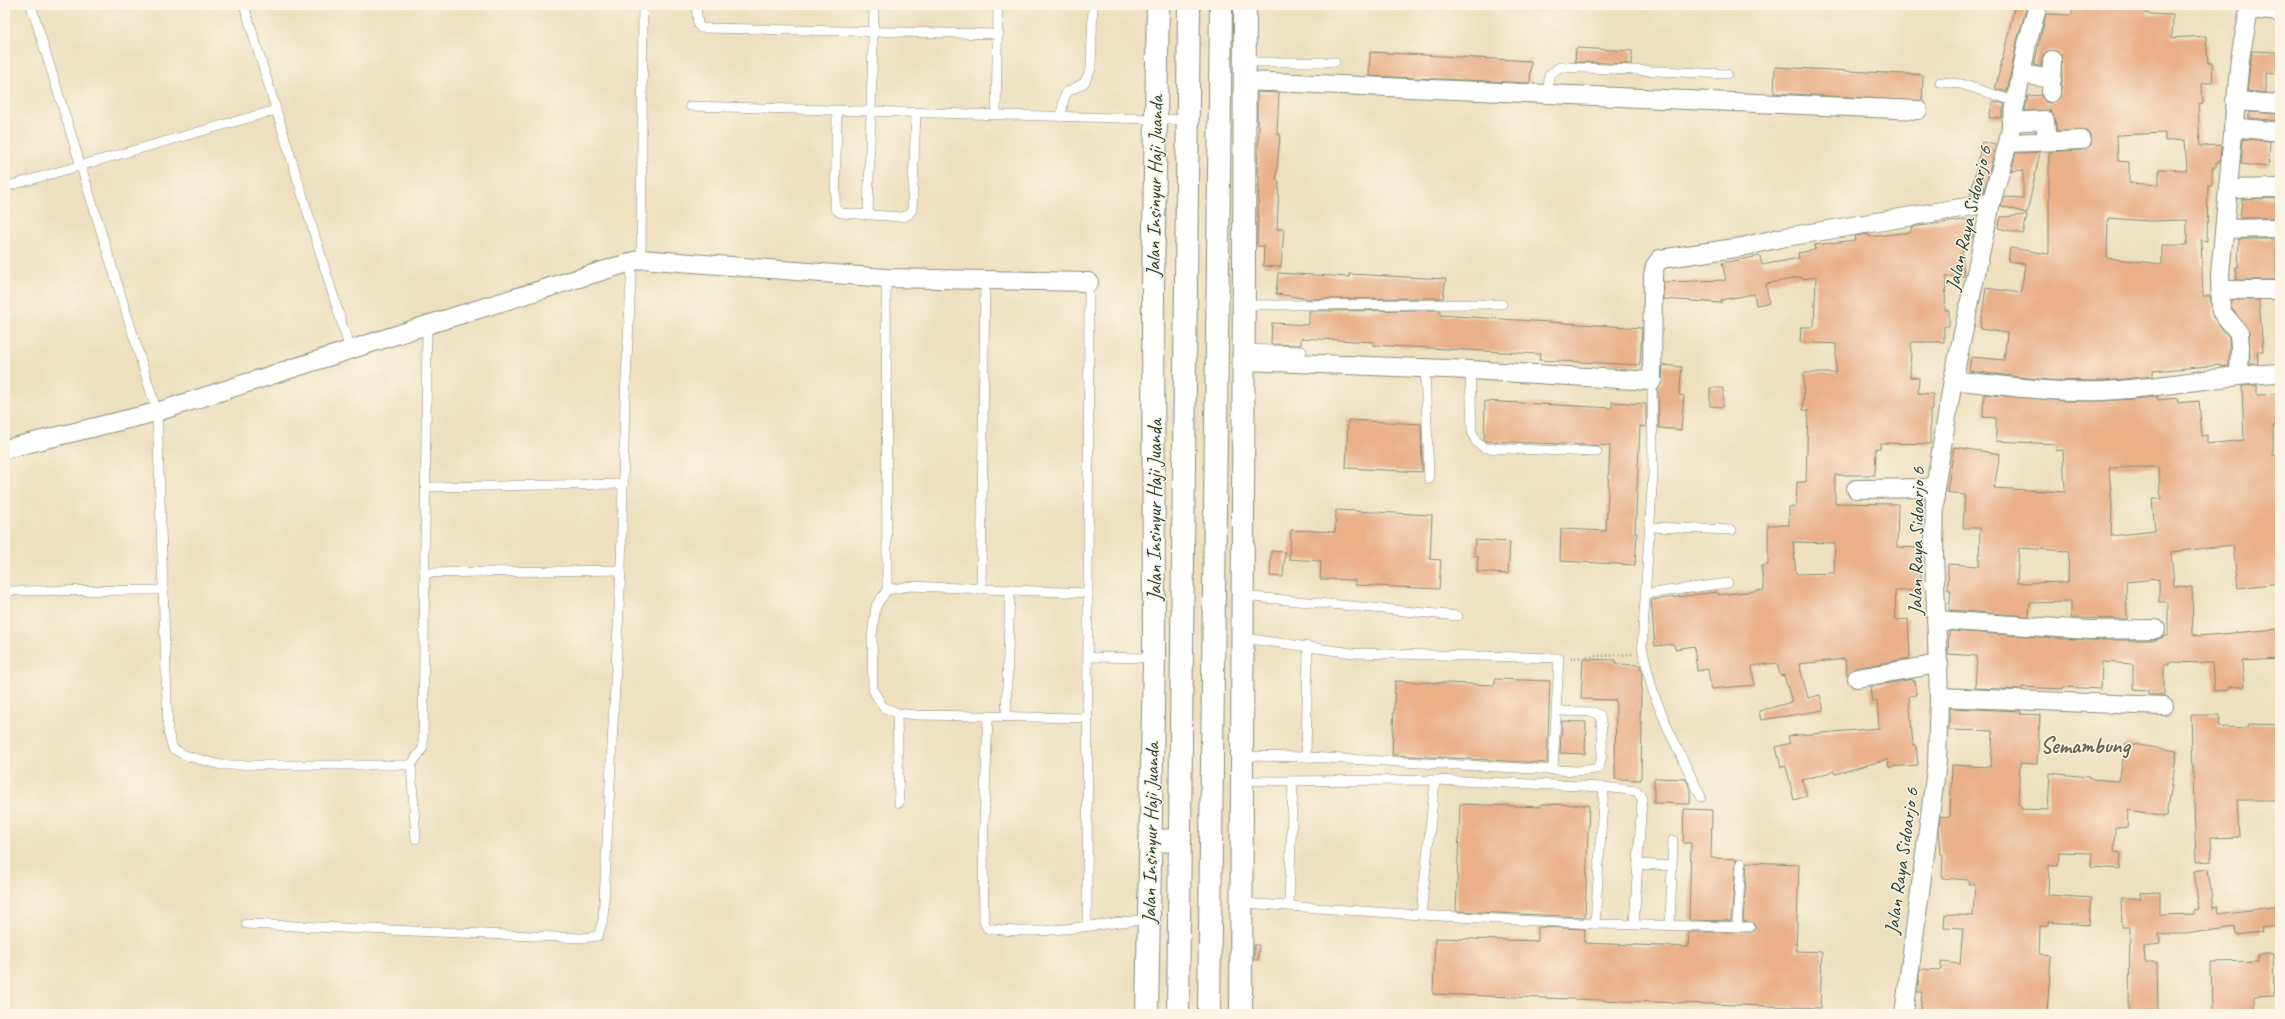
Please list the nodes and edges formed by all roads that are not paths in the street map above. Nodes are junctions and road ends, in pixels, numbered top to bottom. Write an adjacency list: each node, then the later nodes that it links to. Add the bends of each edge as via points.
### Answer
1 (31, 5): 43 (lane)
2 (244, 5): 28 (lane)
3 (642, 5): 51 (lane)
4 (696, 5): 15 (lane, via 698,25 701,28)
5 (874, 5): 15 (lane)
6 (998, 5): 16 (lane)
7 (1093, 5): 34 (lane, via 1091,69 1084,83 1067,92)
8 (1158, 5): 35 (main road, Jalan Insinyur Haji Juanda)
9 (1189, 5): 36 (main road, Jalan Insinyur Haji Juanda)
10 (1221, 5): 136 (main road)
11 (1244, 5): 19 (main road)
12 (2038, 5): 21 (street, Jalan Raya Sidoarjo 6)
13 (2249, 7): 14 (street); 25 (street)
14 (2280, 12)
15 (873, 31): 16 (lane); 31 (lane)
16 (999, 34): 33 (lane)
17 (2052, 60): 21 (street, via 2051,86)
18 (1335, 62): 19 (lane)
19 (1245, 72): 23 (street); 58 (main road)
20 (1727, 74): 23 (lane, via 1563,67 1549,75)
21 (2021, 74): 24 (street, Jalan Raya Sidoarjo 6)
22 (1940, 82): 24 (lane, via 1961,84)
23 (1548, 95): 30 (street)
24 (2014, 101): 37 (street, Jalan Raya Sidoarjo 6)
25 (2235, 101): 26 (street); 38 (street)
26 (2280, 104)
27 (690, 106): 29 (lane)
28 (276, 110): 43 (lane); 60 (lane)
29 (837, 110): 31 (lane); 48 (lane, via 835,210 841,213)
30 (1918, 110)
31 (871, 111): 32 (lane); 48 (lane)
32 (916, 113): 33 (lane); 48 (lane, via 912,210 902,217)
33 (996, 115): 34 (lane)
34 (1061, 117): 35 (lane)
35 (1155, 120): 36 (lane); 96 (main road, Jalan Insinyur Haji Juanda)
36 (1187, 120): 117 (main road, Jalan Insinyur Haji Juanda)
37 (2011, 122): 41 (street, via 2044,120); 42 (street, Jalan Raya Sidoarjo 6)
38 (2233, 127): 39 (street); 46 (street)
39 (2280, 132)
40 (2082, 140): 41 (street)
41 (2047, 141): 42 (street)
42 (2008, 143): 47 (street, Jalan Raya Sidoarjo 6)
43 (79, 165): 44 (lane); 69 (lane)
44 (5, 187)
45 (2280, 188): 46 (street)
46 (2228, 189): 50 (street)
47 (1991, 203): 67 (street, Jalan Raya Sidoarjo 6); 68 (street, via 1660,259 1653,275)
48 (868, 215)
49 (2280, 228): 50 (street)
50 (2225, 229): 55 (street)
51 (637, 260): 52 (street); 59 (street); 73 (lane)
52 (886, 278): 53 (street); 85 (lane)
53 (985, 280): 54 (street); 82 (lane)
54 (1089, 282): 87 (lane)
55 (2220, 290): 56 (street); 66 (street, via 2221,311 2239,333)
56 (2280, 290)
57 (1502, 304): 58 (lane)
58 (1244, 305): 62 (main road)
59 (427, 325): 60 (street); 74 (lane)
60 (350, 350): 69 (street)
61 (1302, 351): 62 (lane)
62 (1244, 355): 63 (street); 89 (main road)
63 (1425, 369): 64 (street); 72 (lane)
64 (1470, 370): 68 (street); 71 (lane, via 1472,431 1476,442 1484,448)
65 (2280, 373): 66 (street)
66 (2239, 375): 67 (street, via 2162,386 2054,392)
67 (1953, 380): 75 (street, Jalan Raya Sidoarjo 6)
68 (1652, 381): 77 (lane, via 1654,473)
69 (157, 412): 70 (street); 84 (lane)
70 (5, 449)
71 (1597, 452)
72 (1429, 479)
73 (624, 484): 74 (lane); 79 (lane)
74 (426, 487): 80 (lane)
75 (1935, 488): 76 (street); 91 (street, Jalan Raya Sidoarjo 6)
76 (1856, 489)
77 (1650, 527): 78 (lane); 88 (lane)
78 (1732, 530)
79 (621, 570): 80 (lane); 127 (lane, via 603,920 598,936 582,938)
80 (425, 573): 108 (lane, via 423,748)
81 (1728, 583): 88 (lane)
82 (981, 588): 83 (lane); 85 (lane, via 910,586)
83 (1010, 589): 87 (lane); 104 (lane)
84 (163, 590): 86 (lane); 108 (lane, via 168,732 173,749 187,756 221,765)
85 (887, 590): 102 (lane, via 876,606 873,628 873,690 883,707)
86 (5, 591)
87 (1088, 593): 95 (lane)
88 (1645, 594): 114 (lane, via 1642,647 1656,698)
89 (1243, 596): 90 (lane); 93 (main road)
90 (1458, 616)
91 (1936, 620): 92 (street, via 2089,630); 97 (street, Jalan Raya Sidoarjo 6)
92 (2156, 629)
93 (1243, 638): 94 (lane); 106 (main road)
94 (1308, 647): 101 (lane, via 1353,653 1559,658); 107 (lane)
95 (1088, 657): 96 (lane); 105 (lane)
96 (1145, 658): 119 (main road, Jalan Insinyur Haji Juanda)
97 (1939, 664): 98 (street); 99 (street, Jalan Raya Sidoarjo 6)
98 (1857, 678)
99 (1939, 697): 100 (street); 138 (street, Jalan Raya Sidoarjo 6, via 1936,762)
100 (2164, 706)
101 (1557, 711): 109 (lane); 109 (lane, via 1593,712 1600,715 1601,762 1599,768 1593,771)
102 (897, 713): 103 (lane, via 917,716); 115 (lane)
103 (988, 717): 104 (lane); 130 (lane, via 983,849 984,921 987,928 1058,930)
104 (1006, 717): 105 (lane)
105 (1087, 718): 130 (lane)
106 (1242, 756): 107 (lane); 111 (main road)
107 (1306, 757): 109 (lane)
108 (411, 765): 116 (lane)
109 (1552, 769)
110 (1435, 780): 112 (lane); 113 (lane); 125 (lane)
111 (1242, 781): 112 (lane); 123 (main road)
112 (1293, 782): 124 (lane)
113 (1604, 787): 121 (lane, via 1637,791 1641,795); 128 (lane)
114 (1701, 797)
115 (899, 803)
116 (416, 839)
117 (1180, 840): 119 (main road); 135 (main road, Jalan Insinyur Haji Juanda)
118 (1673, 840): 122 (lane)
119 (1150, 841): 126 (main road, Jalan Insinyur Haji Juanda)
120 (1740, 863): 132 (lane)
121 (1638, 864): 122 (lane); 129 (lane)
122 (1671, 866): 131 (lane)
123 (1242, 903): 124 (lane); 137 (main road)
124 (1289, 904): 125 (lane)
125 (1421, 915): 128 (lane)
126 (1142, 920): 130 (lane); 134 (main road, Jalan Insinyur Haji Juanda)
127 (246, 924)
128 (1595, 924): 129 (lane)
129 (1634, 924): 131 (lane)
130 (1087, 926)
131 (1670, 926): 132 (lane)
132 (1736, 927): 133 (lane)
133 (1750, 927)
134 (1146, 1014)
135 (1178, 1014)
136 (1209, 1014)
137 (1241, 1014)
138 (1904, 1014)

